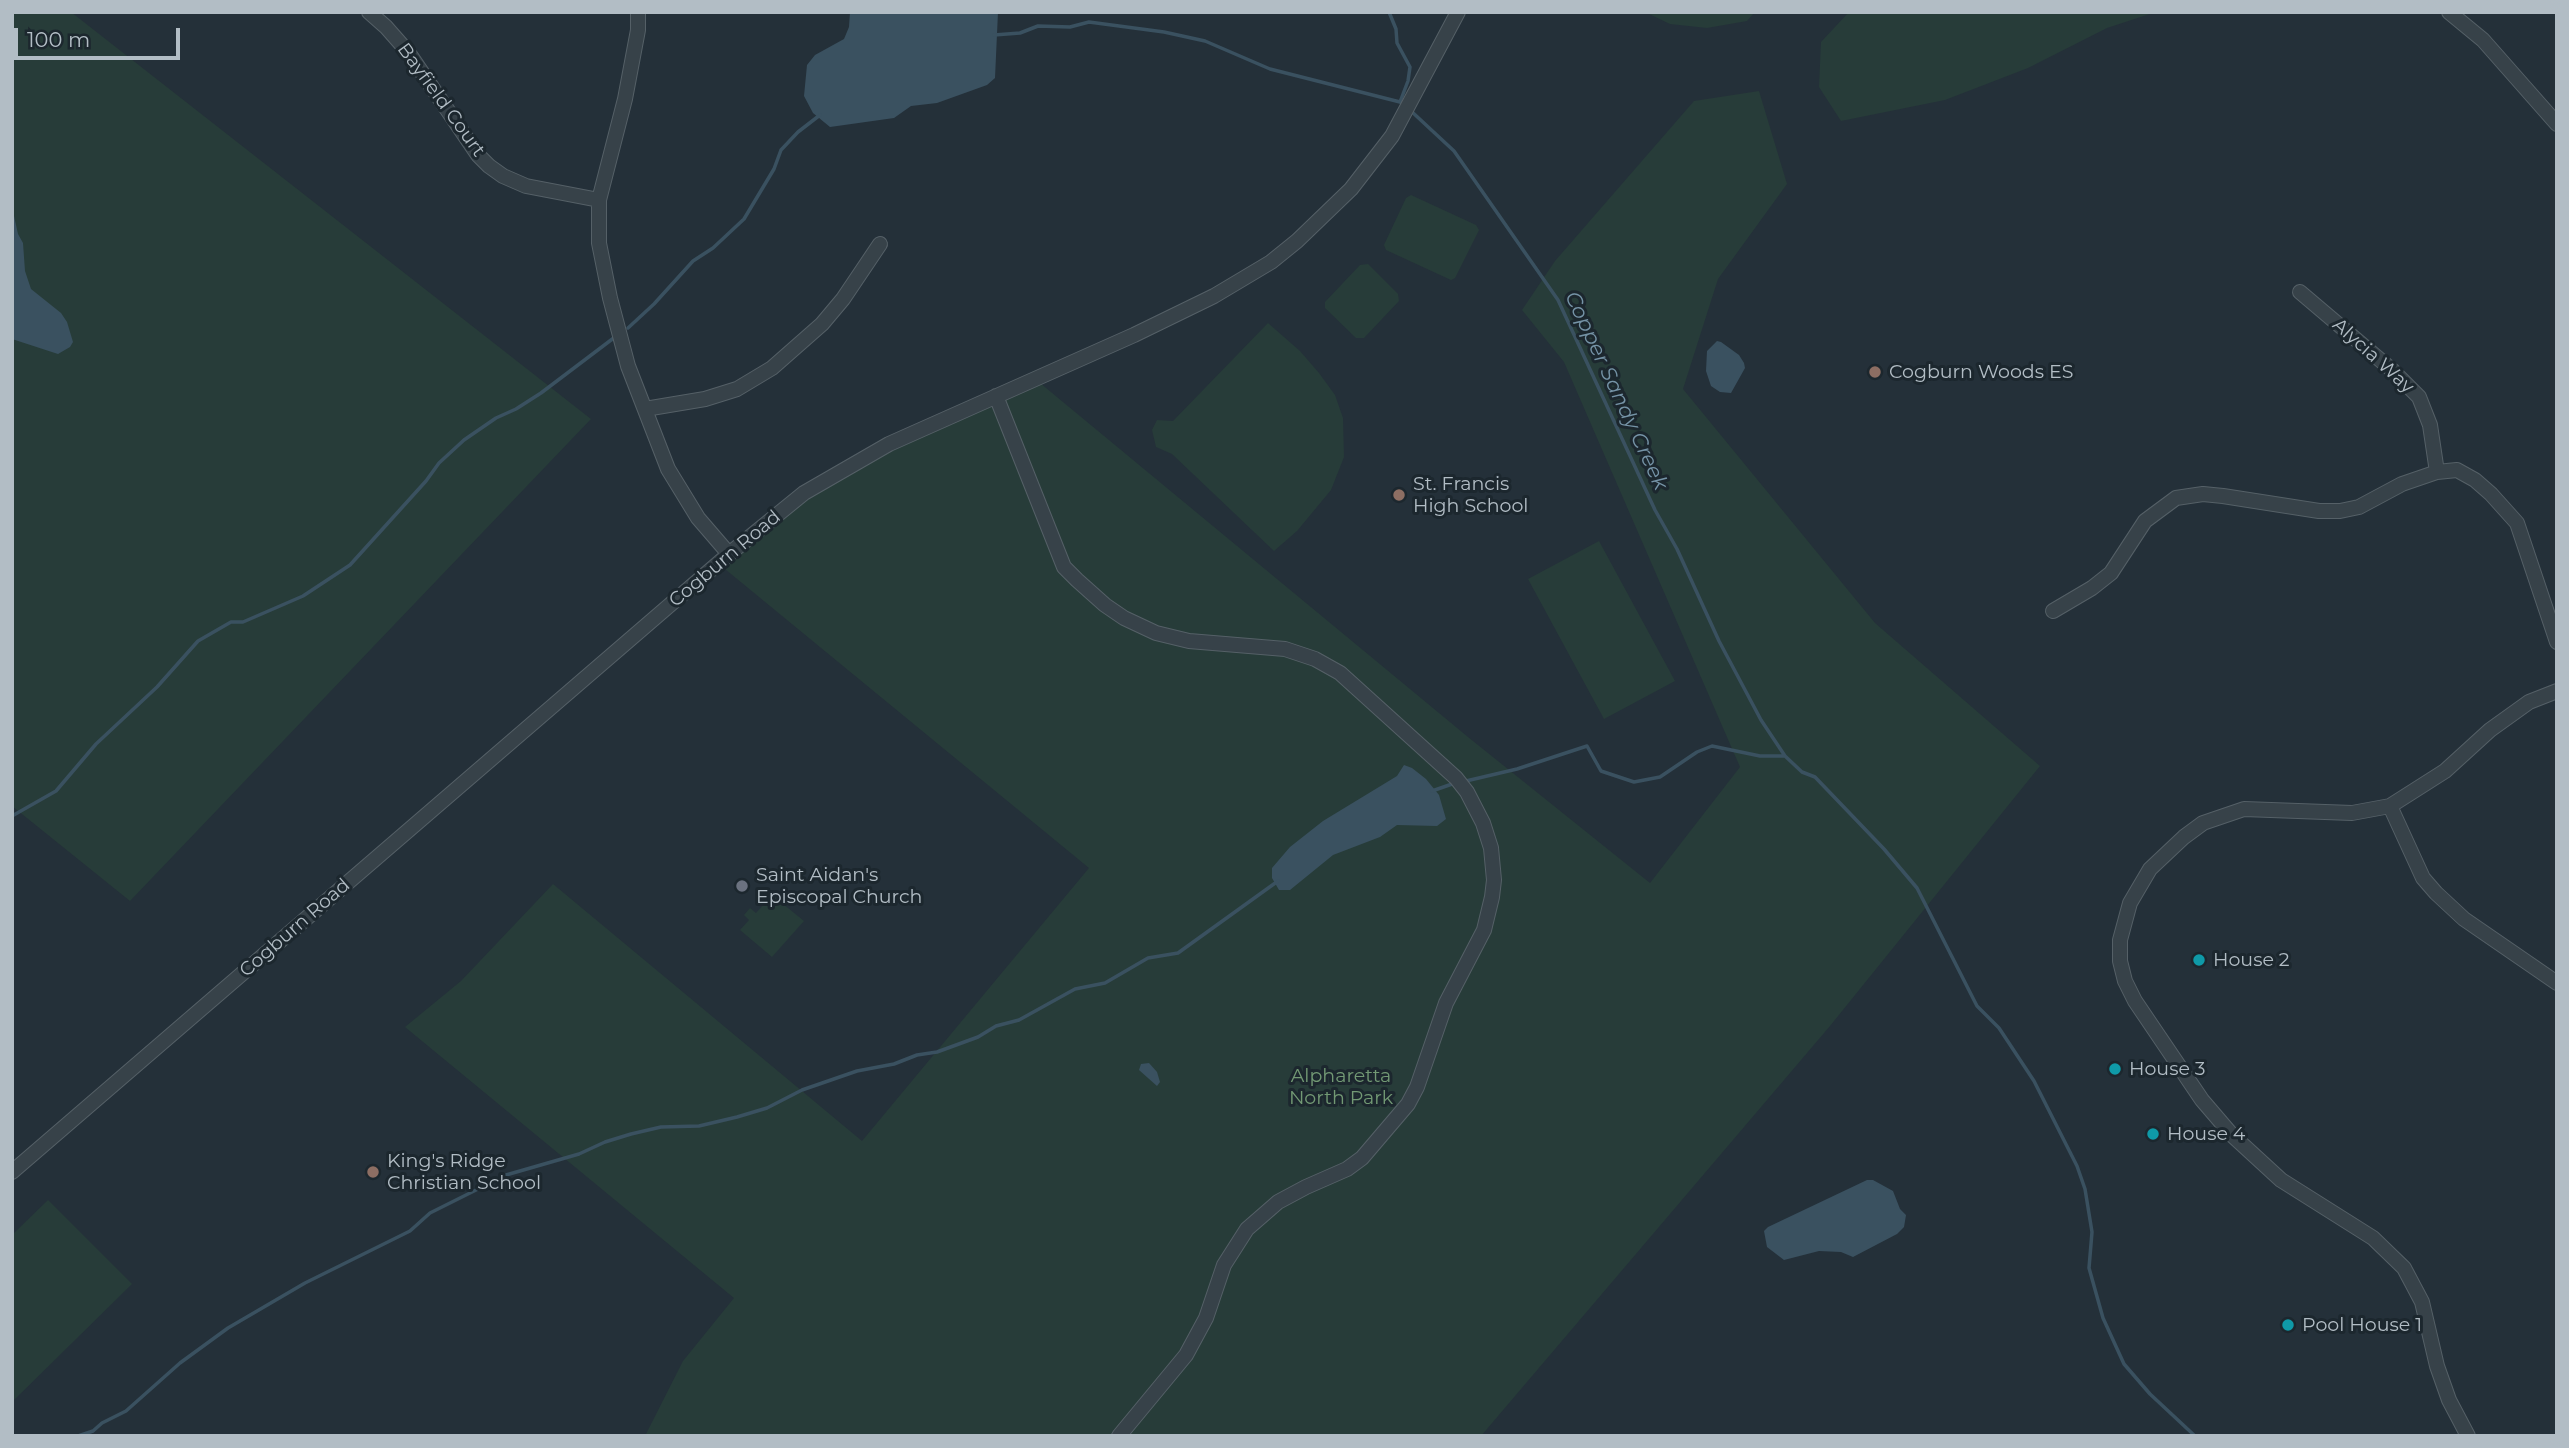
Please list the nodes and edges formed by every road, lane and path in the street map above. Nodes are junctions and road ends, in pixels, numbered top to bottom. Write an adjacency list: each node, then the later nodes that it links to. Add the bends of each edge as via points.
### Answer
1 (369, 12): 6 (street, Bayfield Court, via 408,52 489,166 526,186)
2 (638, 12): 6 (street, via 625,99)
3 (1458, 12): 9 (street, Cogburn Road, via 1392,136 1351,189 1297,241 1214,296)
4 (2449, 12): 5 (street, via 2483,40)
5 (2557, 124)
6 (599, 200): 10 (street, via 599,243 610,298)
7 (880, 244): 10 (street, via 844,299 772,368 737,389)
8 (2300, 292): 11 (street, Alycia Way, via 2419,397 2430,425)
9 (996, 397): 12 (street, Cogburn Road, via 837,472); 19 (street, via 1064,567 1077,580 1124,618 1156,633 1189,641 1285,649 1340,673 1456,778 1483,823 1491,848 1494,880 1486,921 1446,1003 1408,1104 1362,1158 1278,1202 1247,1229 1224,1265 1206,1318 1186,1355)
10 (645, 409): 12 (street, via 668,469 698,518)
11 (2437, 472): 13 (street, via 2340,511 2203,494 2176,498 2145,520 2111,573); 14 (street, via 2456,470 2475,480 2517,523)
12 (729, 554): 18 (street, Cogburn Road)
13 (2053, 611)
14 (2557, 642)
15 (2557, 691): 16 (street, via 2529,702 2445,771)
16 (2390, 806): 17 (street, via 2423,878 2436,893 2464,919); 20 (street, via 2352,813 2244,808 2203,823 2163,855 2139,886 2125,919 2120,961 2135,1001 2202,1100 2232,1135 2281,1180 2373,1238 2404,1268 2422,1302 2449,1400)
17 (2557, 983)
18 (12, 1171)
19 (1119, 1436)
20 (2468, 1436)

